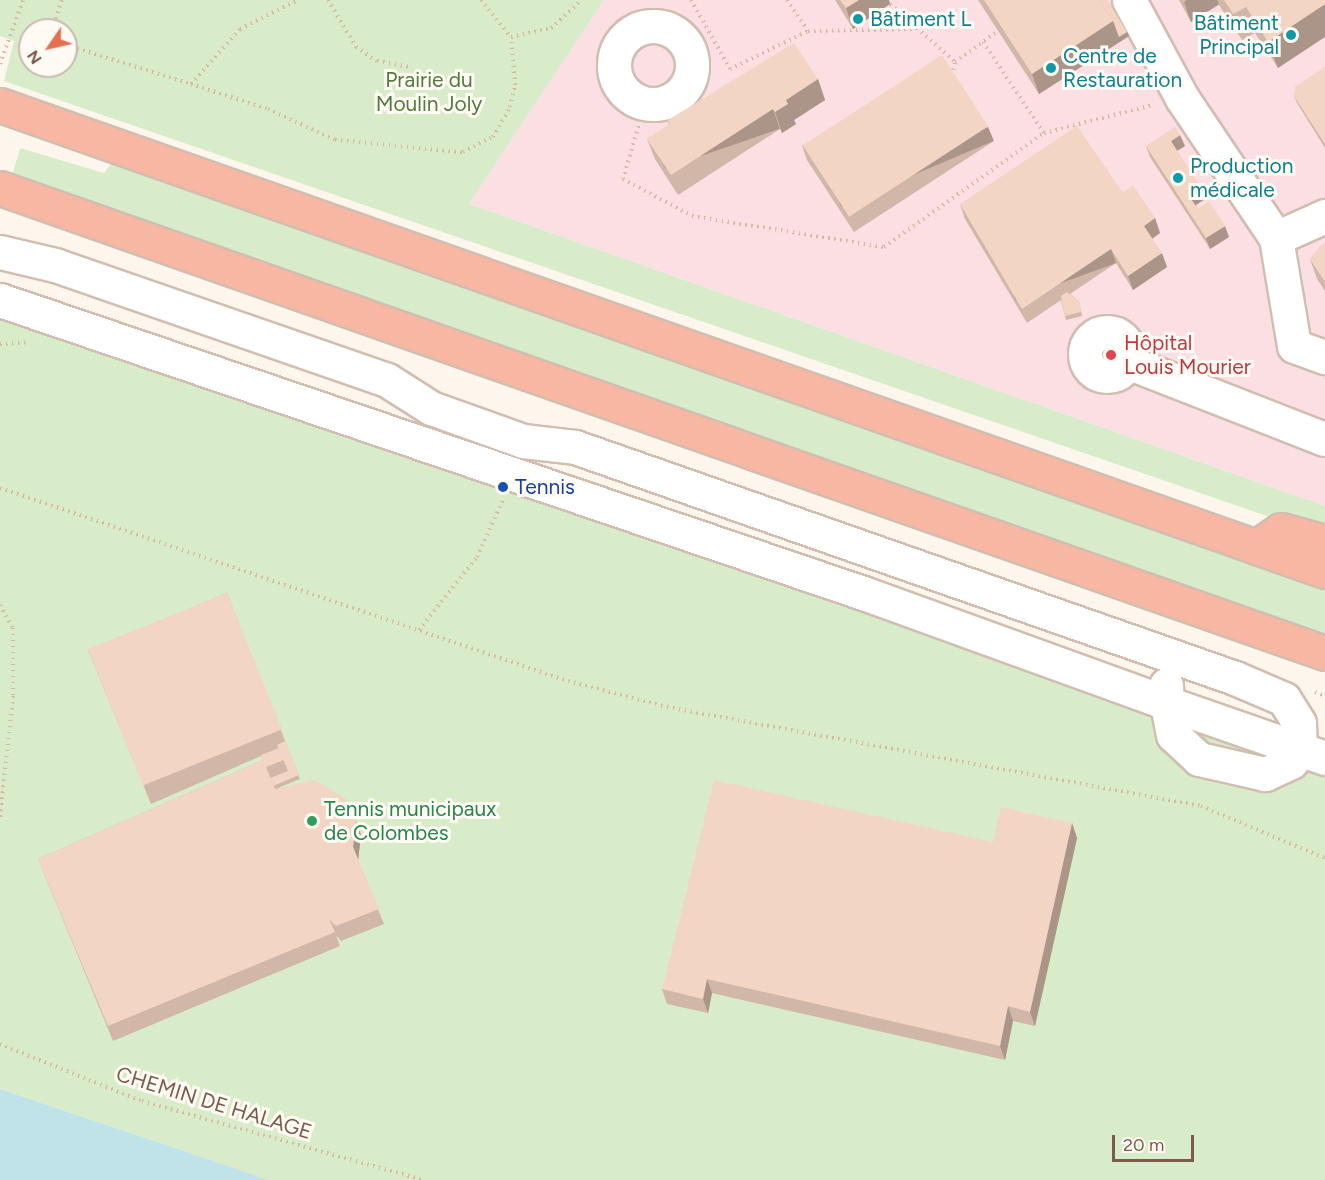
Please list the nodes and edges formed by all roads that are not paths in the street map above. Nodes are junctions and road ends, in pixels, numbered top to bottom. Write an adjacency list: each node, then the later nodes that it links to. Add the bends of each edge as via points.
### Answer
1 (656, 0): 3 (lane)
2 (1129, 0): 7 (lane, via 1182,98)
3 (637, 29): 3 (lane, via 663,27 675,33 692,61 682,91 671,100 645,104 624,92 614,69 619,45)
4 (0, 105): 16 (highway)
5 (0, 188): 18 (highway)
6 (1325, 216): 7 (lane)
7 (1276, 238): 10 (lane, via 1294,346)
8 (0, 252): 13 (lane, via 55,265 387,380 430,408 523,441)
9 (0, 300): 14 (lane)
10 (1325, 357)
11 (1127, 362): 12 (lane)
12 (1325, 438)
13 (616, 461): 14 (lane, via 581,475); 14 (lane, via 635,490); 19 (lane)
14 (599, 506): 20 (lane)
15 (1325, 542): 16 (highway, via 1281,530)
16 (1256, 547): 17 (highway)
17 (1325, 572)
18 (1325, 653)
19 (1189, 662): 20 (lane, via 1167,679); 21 (lane, via 1284,699)
20 (1167, 703): 21 (lane, via 1173,735 1199,759 1265,774)
21 (1312, 754)

